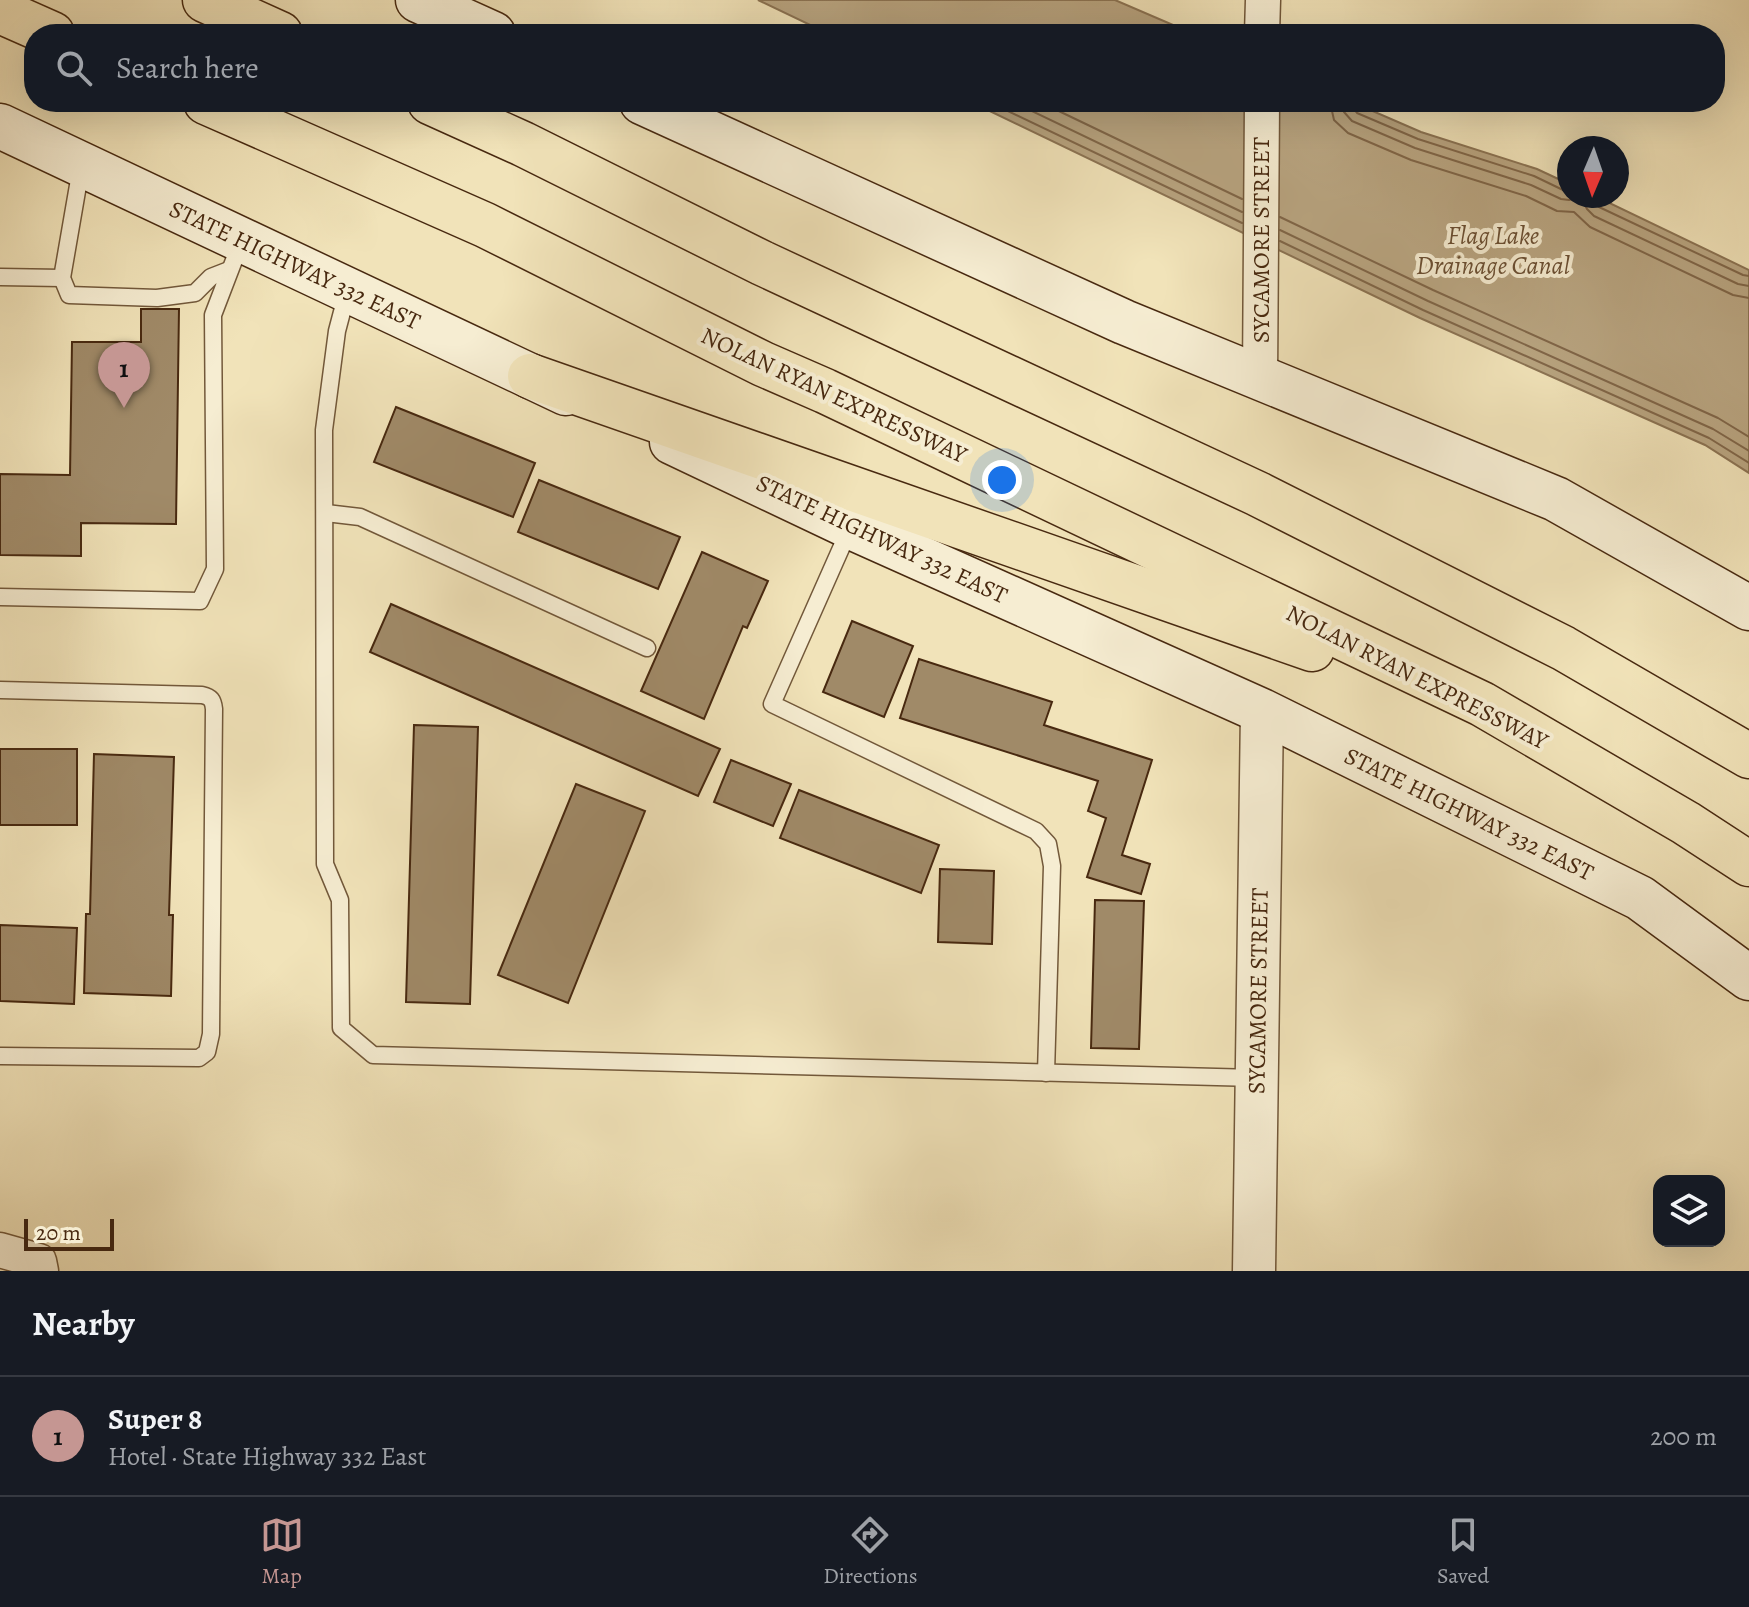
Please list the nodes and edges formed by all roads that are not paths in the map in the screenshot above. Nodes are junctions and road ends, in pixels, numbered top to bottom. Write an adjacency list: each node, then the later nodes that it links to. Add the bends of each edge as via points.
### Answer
1 (205, 0): 5 (highway)
2 (418, 0): 6 (main road)
3 (0, 11): 4 (highway)
4 (29, 24)
5 (258, 24)
6 (471, 24)
7 (229, 112): 25 (highway, NOLAN RYAN EXPRESSWAY, via 485,225 763,364)
8 (452, 112): 27 (highway, via 1258,494 1563,648)
9 (664, 112): 18 (main road, via 1124,322)
10 (1262, 112): 18 (street, SYCAMORE STREET)
11 (0, 126): 12 (main road, STATE HIGHWAY 332 EAST)
12 (82, 165): 13 (main road, STATE HIGHWAY 332 EAST); 15 (lane)
13 (235, 255): 15 (lane, via 195,293 157,298 69,295); 16 (main road, STATE HIGHWAY 332 EAST); 21 (lane, via 213,315 215,569 200,601)
14 (0, 277): 15 (lane)
15 (62, 278)
16 (348, 290): 17 (main road, STATE HIGHWAY 332 EAST); 19 (lane, via 324,430)
17 (530, 376): 20 (main road, STATE HIGHWAY 332 EAST); 25 (highway)
18 (1260, 378): 22 (main road, via 1556,499)
19 (326, 513): 23 (lane, via 360,517); 31 (lane, via 325,864 340,900 341,1028 373,1055)
20 (851, 527): 26 (main road, STATE HIGHWAY 332 EAST); 31 (lane, via 772,704 1036,831 1048,844 1052,866)
21 (0, 597)
22 (1749, 608)
23 (647, 648)
24 (0, 690): 30 (lane, via 202,695 209,697 214,709 207,1052 199,1058)
25 (1482, 704): 28 (highway, NOLAN RYAN EXPRESSWAY)
26 (1262, 711): 29 (main road, STATE HIGHWAY 332 EAST, via 1640,898); 32 (street, SYCAMORE STREET)
27 (1749, 756)
28 (1749, 864)
29 (1749, 978)
30 (0, 1056)
31 (1046, 1073): 32 (lane)
32 (1257, 1078): 35 (street, SYCAMORE STREET)
33 (0, 1250): 34 (street, via 39,1261)
34 (41, 1271)
35 (1254, 1271)

